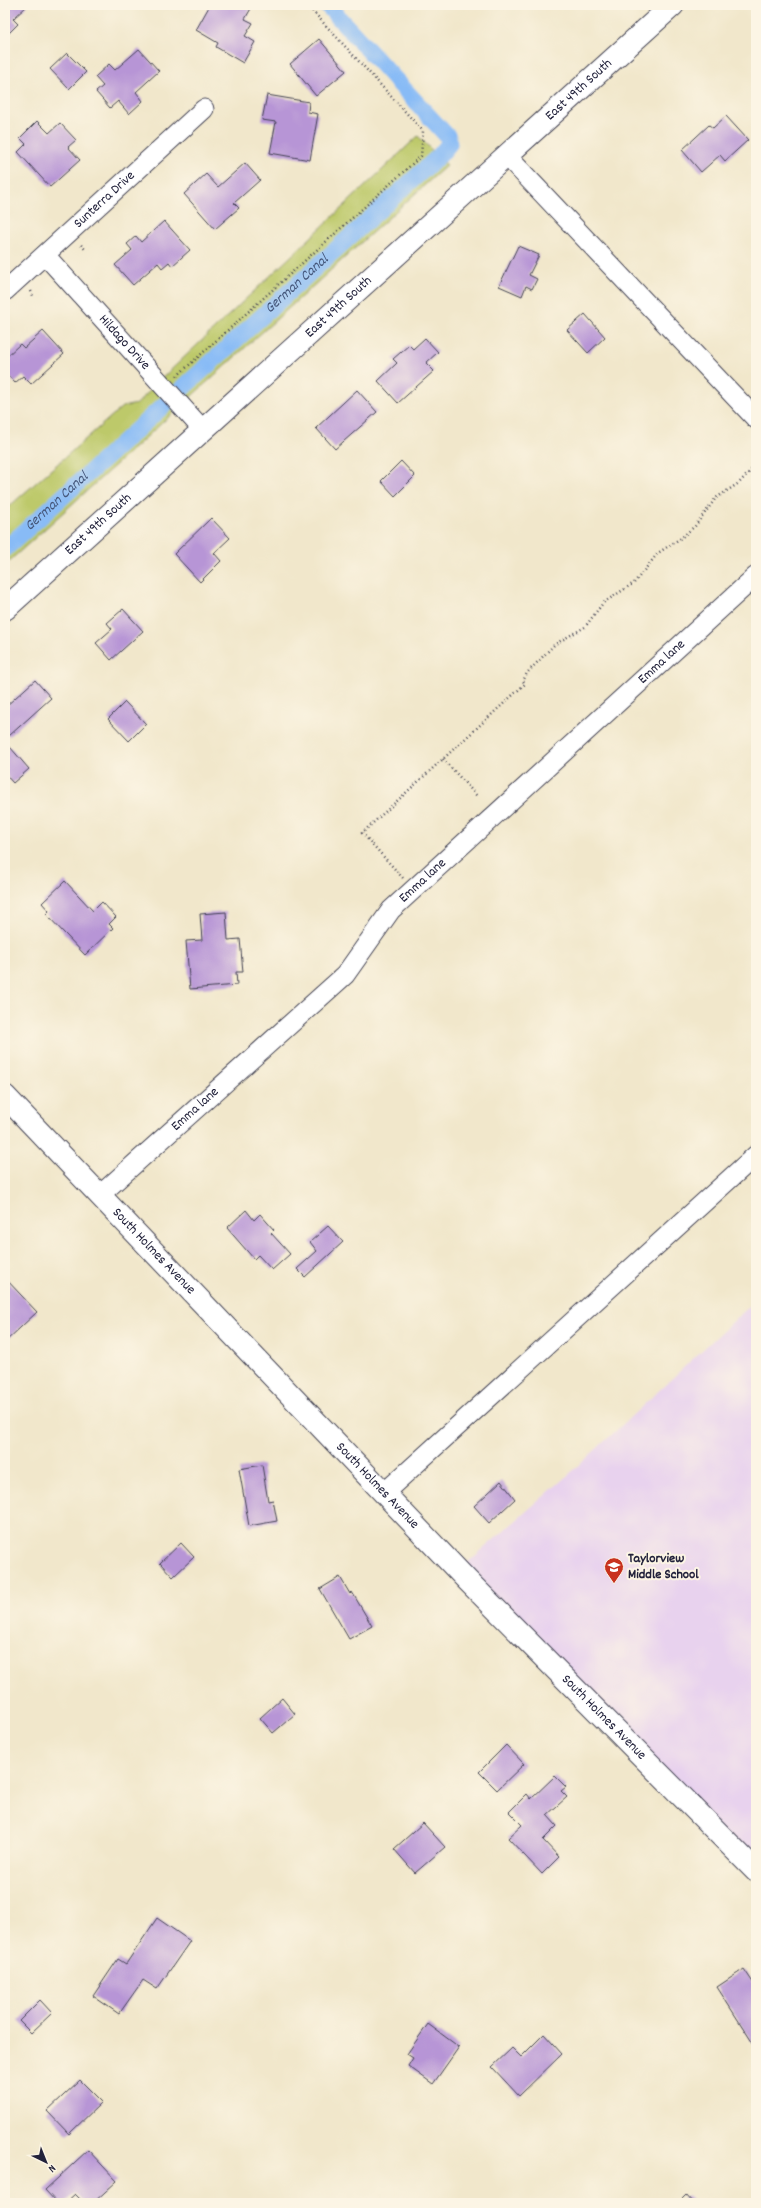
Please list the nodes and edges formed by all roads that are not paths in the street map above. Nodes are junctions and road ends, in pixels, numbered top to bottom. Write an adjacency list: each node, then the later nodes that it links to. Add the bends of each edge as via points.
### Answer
1 (673, 5): 3 (street, East 49th South)
2 (204, 109): 4 (street, Sunterra Drive)
3 (506, 155): 6 (street); 7 (street, East 49th South)
4 (45, 255): 5 (street, Sunterra Drive); 7 (street, Hildago Drive)
5 (5, 291)
6 (756, 419)
7 (202, 430): 9 (street, East 49th South)
8 (756, 576): 12 (street, Emma lane, via 391,910 345,975)
9 (5, 609)
10 (5, 1096): 12 (street, South Holmes Avenue)
11 (756, 1155): 13 (street)
12 (100, 1195): 13 (street, South Holmes Avenue)
13 (384, 1493): 14 (street, South Holmes Avenue)
14 (756, 1871)

